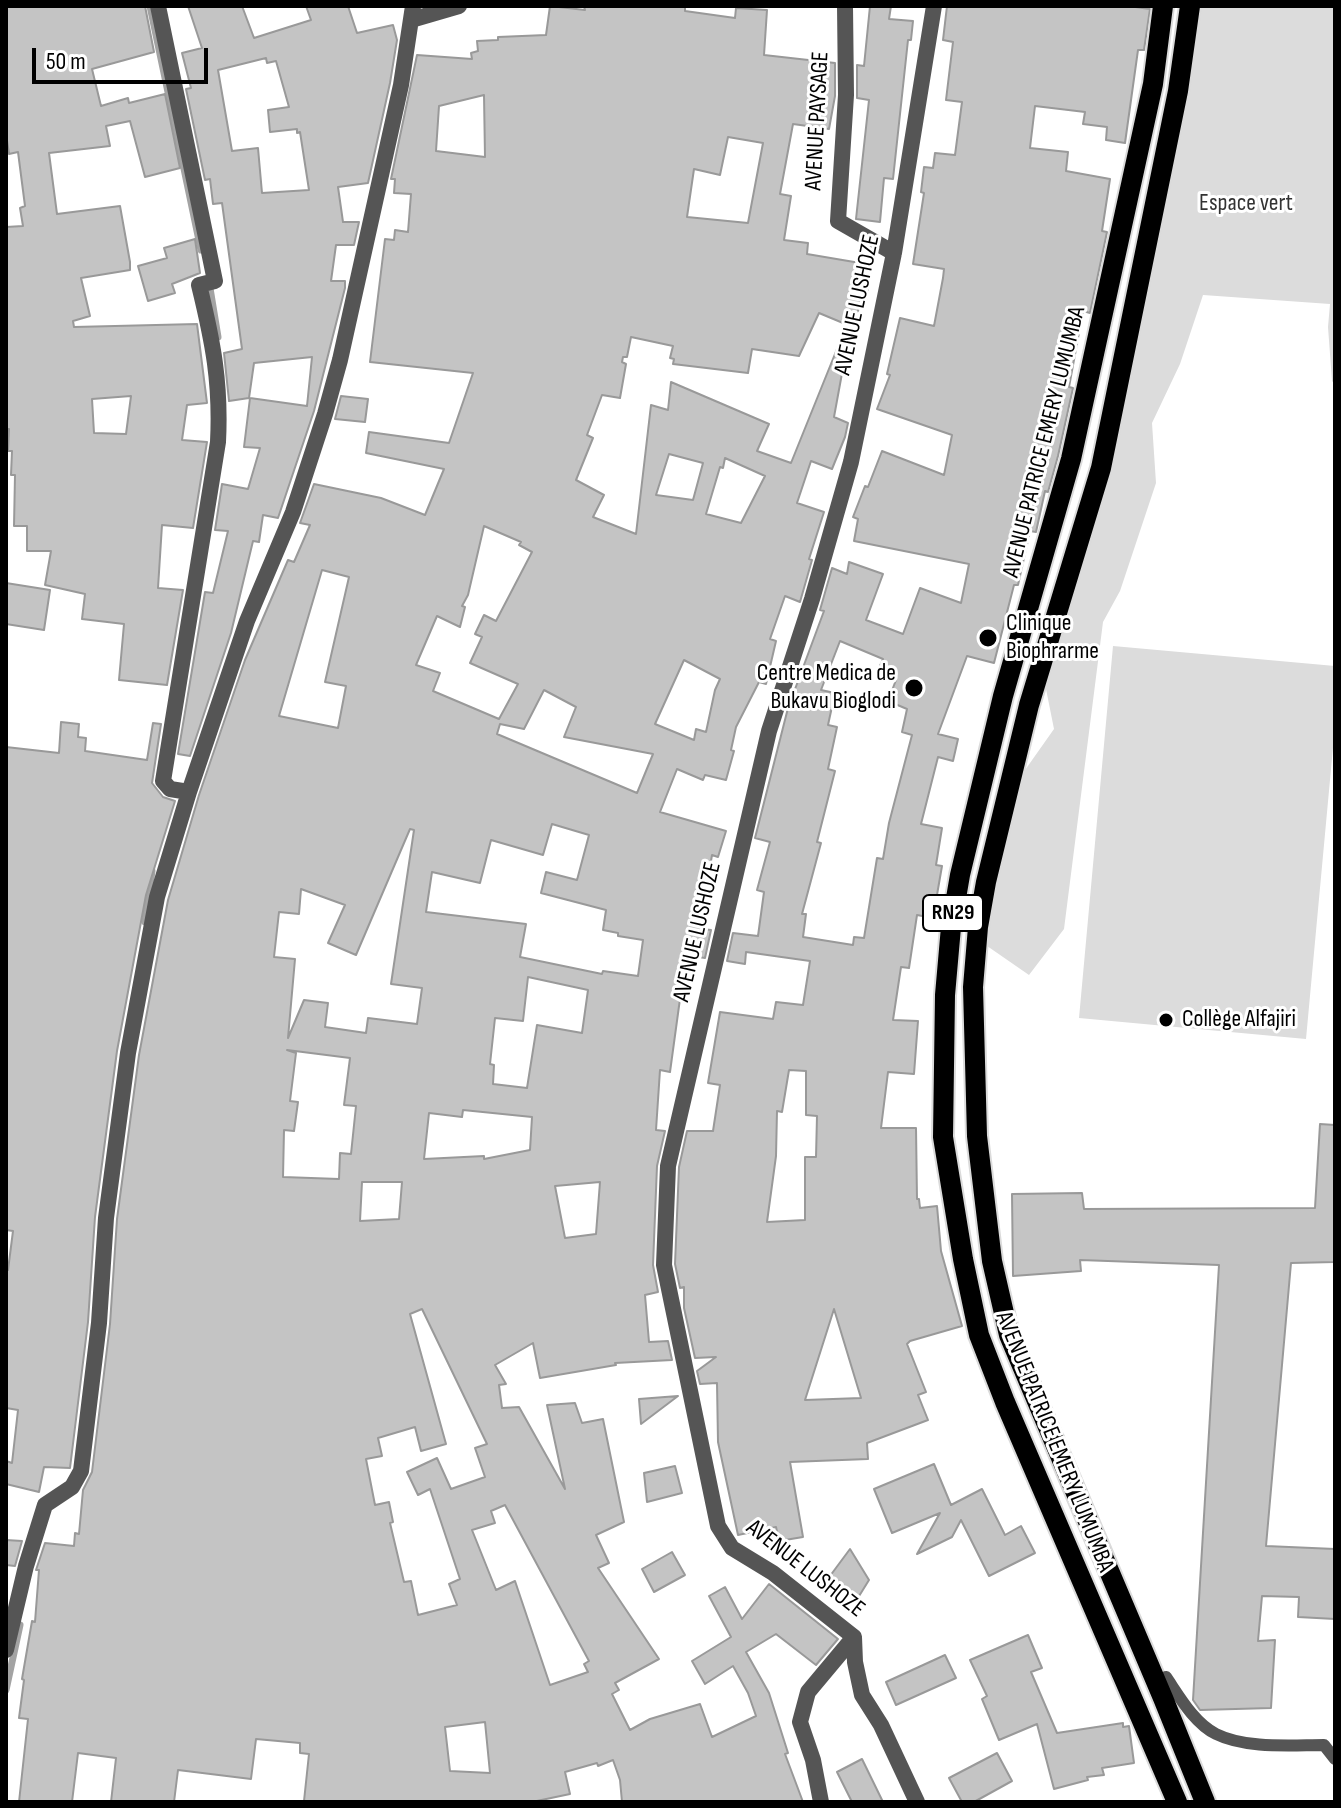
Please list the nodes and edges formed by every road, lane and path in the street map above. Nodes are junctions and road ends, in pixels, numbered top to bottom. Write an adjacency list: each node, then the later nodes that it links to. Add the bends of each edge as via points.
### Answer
1 (158, 6): 11 (street, via 215,281 199,285 220,399 218,442 163,781 170,789)
2 (459, 6): 7 (street)
3 (845, 6): 8 (street, AVENUE PAYSAGE, via 838,221)
4 (934, 6): 8 (street, AVENUE LUSHOZE)
5 (1163, 6): 9 (main road, AVENUE PATRICE EMERY LUMUMBA / RN29, via 1153,84)
6 (1190, 6): 10 (main road, AVENUE PATRICE EMERY LUMUMBA / RN29, via 1178,91)
7 (412, 13): 11 (street, via 372,220 325,414)
8 (894, 253): 14 (street, AVENUE LUSHOZE, via 851,462 769,731 668,1166 664,1265 718,1526 732,1548)
9 (1071, 459): 10 (main road); 13 (main road, AVENUE PATRICE EMERY LUMUMBA / RN29, via 1003,696 960,875 945,995)
10 (1101, 468): 12 (main road, AVENUE PATRICE EMERY LUMUMBA / RN29, via 1029,705 986,882 973,987)
11 (189, 792): 15 (street, via 157,897 128,1053 81,1471 72,1487 45,1505)
12 (977, 1136): 13 (main road); 16 (main road, AVENUE PATRICE EMERY LUMUMBA / RN29, via 992,1261 1009,1335)
13 (943, 1137): 20 (main road, AVENUE PATRICE EMERY LUMUMBA / RN29, via 979,1335)
14 (854, 1637): 18 (street, via 808,1692 800,1722); 19 (street, AVENUE LUSHOZE, via 862,1695)
15 (6, 1650)
16 (1163, 1698): 17 (lane, via 1166,1677 1188,1709 1215,1734 1259,1745 1324,1745); 21 (main road, AVENUE PATRICE EMERY LUMUMBA / RN29)
17 (1335, 1759)
18 (821, 1802)
19 (917, 1802)
20 (1177, 1802)
21 (1205, 1802)

